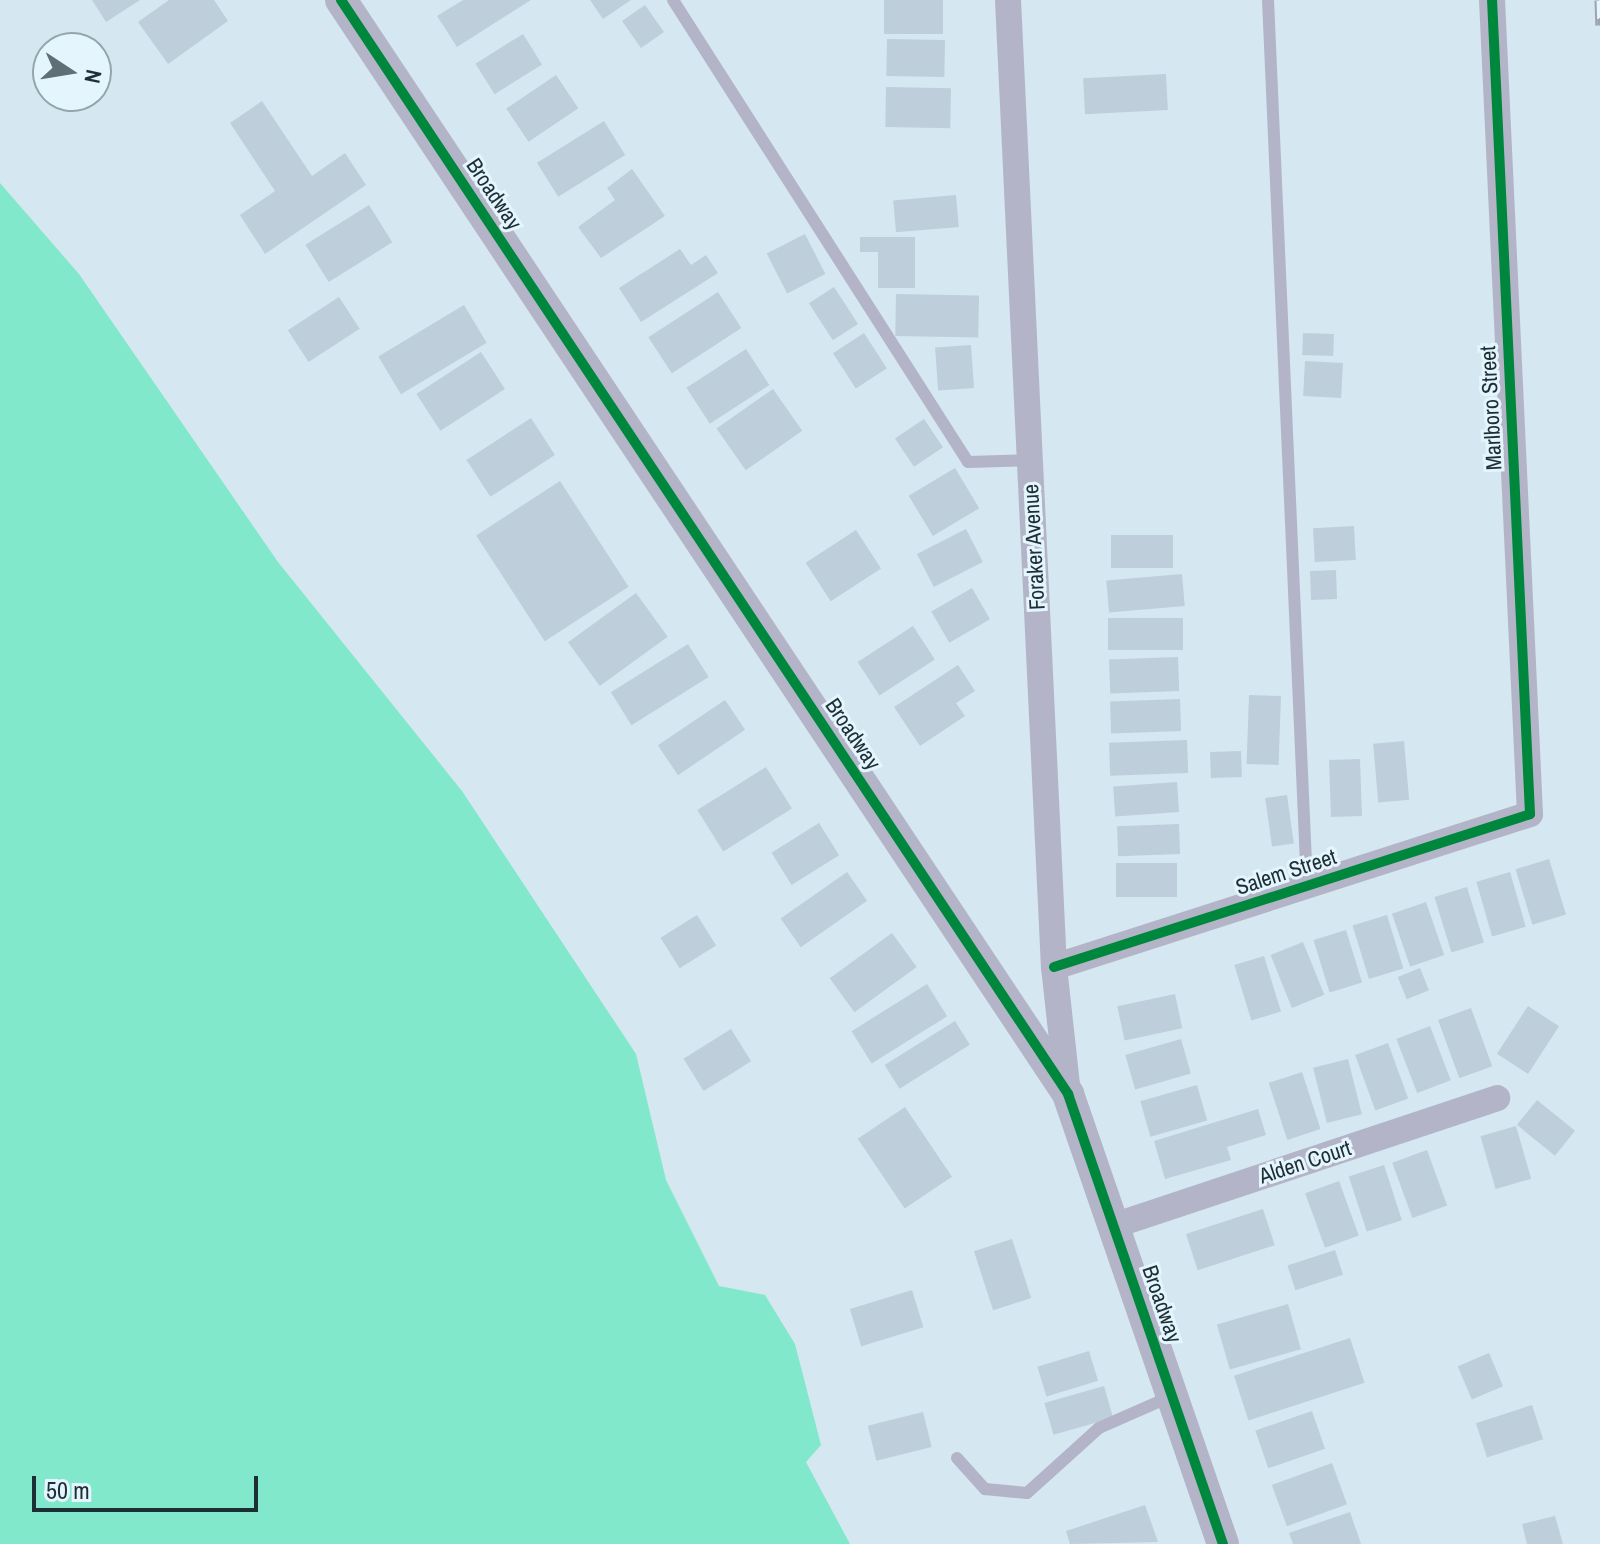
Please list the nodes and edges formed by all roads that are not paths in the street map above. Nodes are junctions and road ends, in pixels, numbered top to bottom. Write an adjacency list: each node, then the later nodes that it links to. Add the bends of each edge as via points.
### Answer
1 (341, 0): 10 (street, Broadway)
2 (673, 0): 6 (lane, via 968,462)
3 (1008, 0): 6 (street, Foraker Avenue)
4 (1268, 0): 8 (lane)
5 (1492, 0): 7 (street, Marlboro Street)
6 (1030, 460): 9 (street, Foraker Avenue)
7 (1530, 814): 8 (street, Salem Street)
8 (1307, 886): 9 (street, Salem Street)
9 (1054, 967): 10 (street, Foraker Avenue)
10 (1068, 1094): 12 (street, Broadway)
11 (1497, 1098): 12 (street, Alden Court)
12 (1113, 1226): 13 (street, Broadway)
13 (1172, 1396): 14 (lane, via 1099,1428 1027,1493 985,1489); 15 (street, Broadway)
14 (957, 1458)
15 (1223, 1544)

